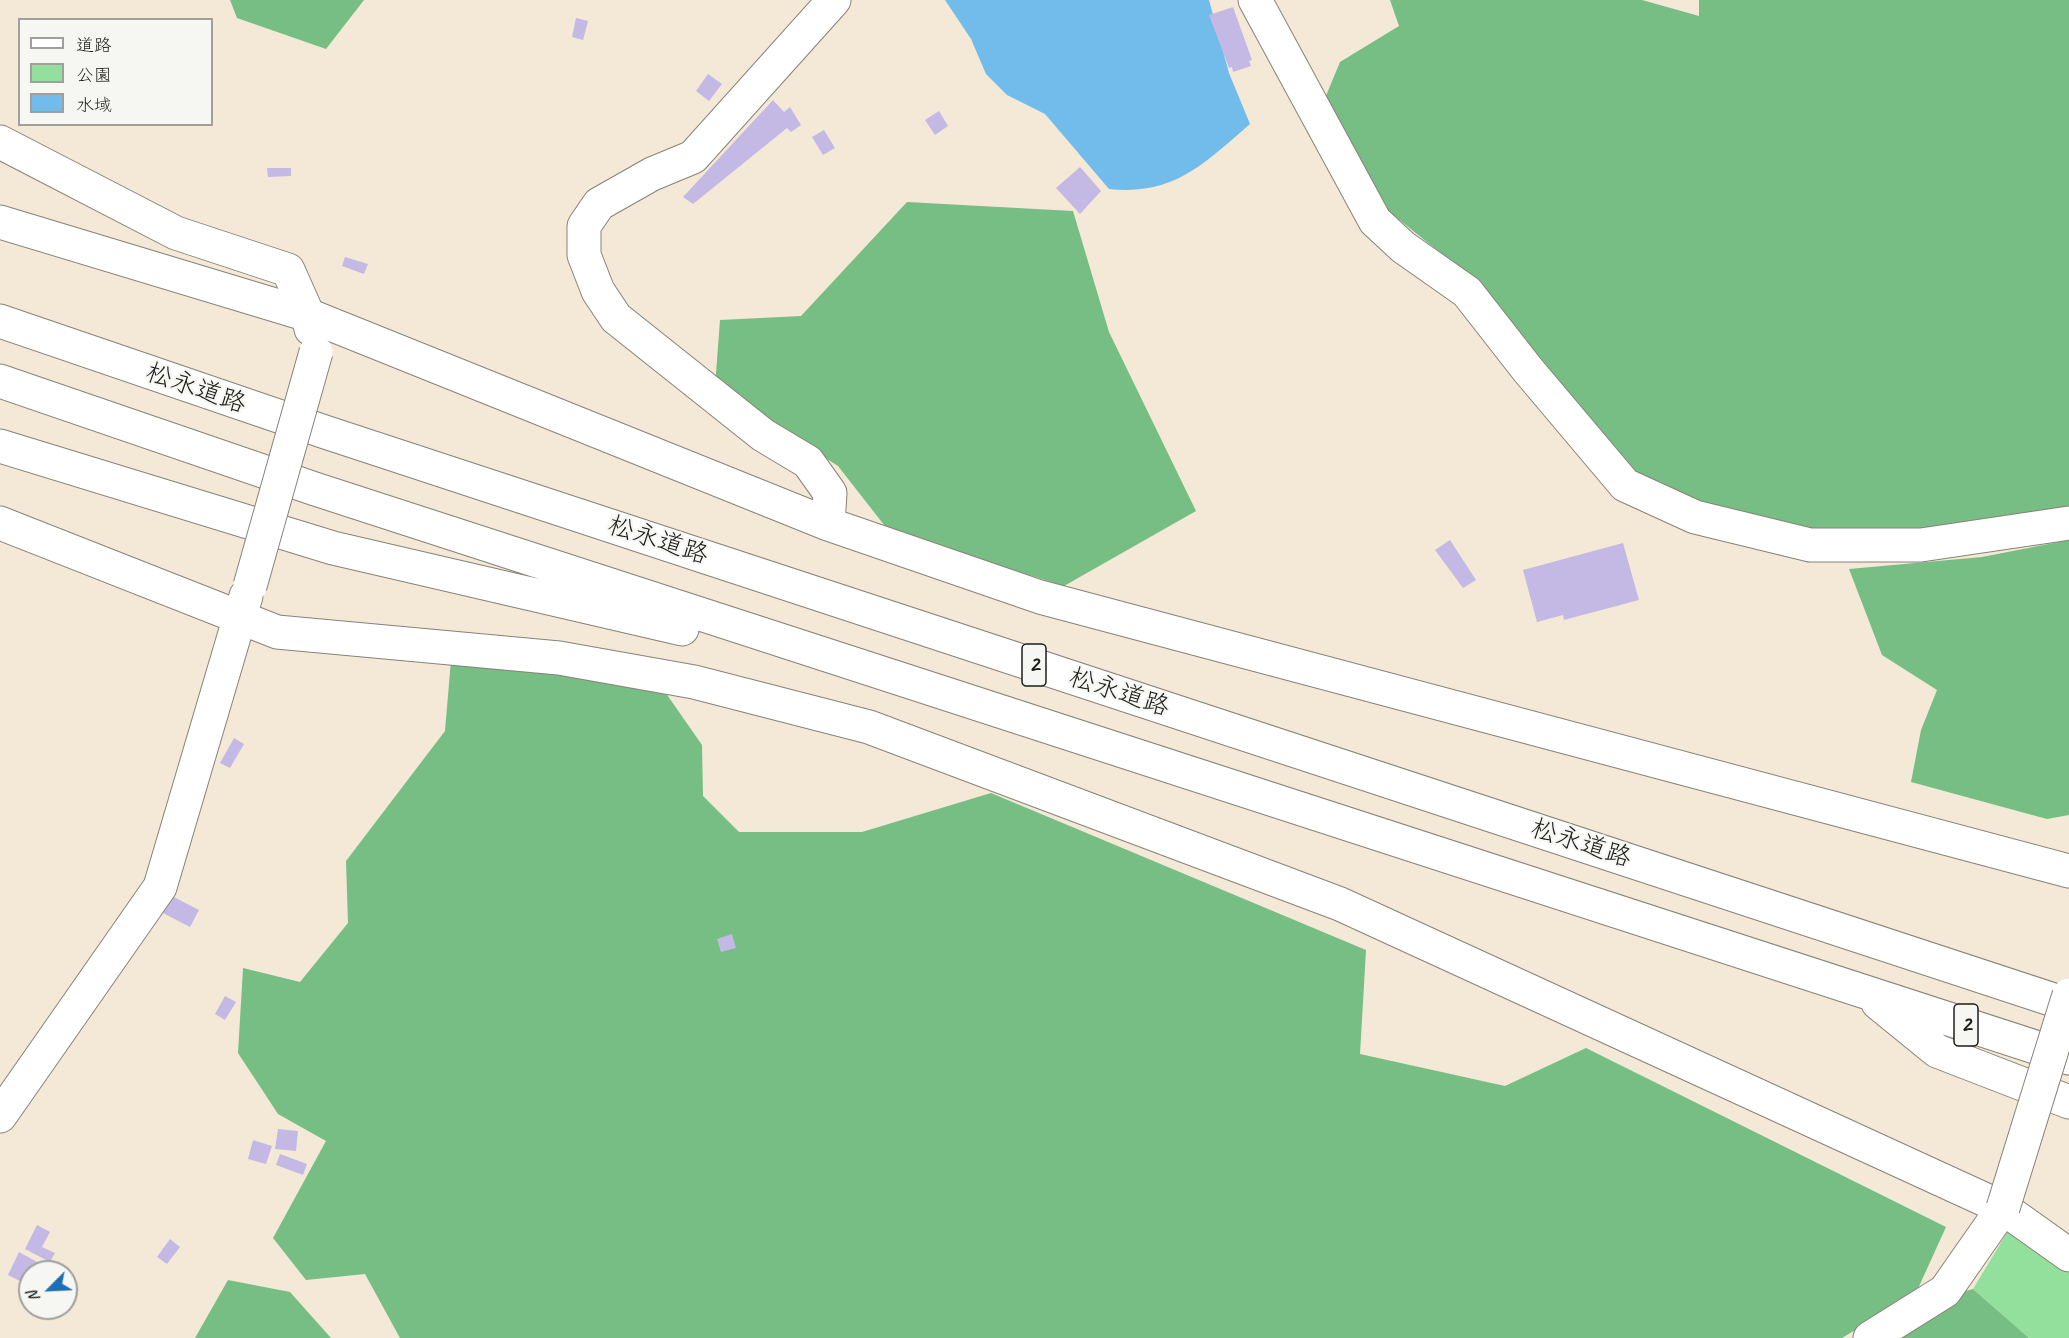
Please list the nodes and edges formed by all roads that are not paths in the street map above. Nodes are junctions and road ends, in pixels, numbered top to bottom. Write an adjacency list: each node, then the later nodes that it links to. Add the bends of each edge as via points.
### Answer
1 (834, 0): 11 (main road, via 693,157 652,174 599,204 584,226 584,255 598,291 616,318 763,435 808,462 830,493)
2 (1255, 0): 10 (main road, via 1375,221 1403,248 1467,291 1625,486 1695,517 1810,545 1921,545)
3 (0, 142): 5 (main road, via 176,233 288,270)
4 (0, 222): 5 (main road)
5 (308, 315): 11 (main road); 12 (main road, bridge, via 316,352)
6 (0, 321): 17 (main road, 松永道路 / 2, via 325,432)
7 (0, 381): 13 (main road, 松永道路 / 2, via 315,489)
8 (0, 446): 13 (main road, via 333,548)
9 (0, 522): 12 (main road)
10 (2069, 523)
11 (828, 524): 14 (main road, via 1040,597)
12 (244, 601): 20 (main road, via 160,887); 21 (main road, via 277,632 582,662 694,682 869,727 1340,904)
13 (897, 679): 15 (main road, 松永道路 / 2)
14 (2069, 872)
15 (1864, 991): 18 (main road, 松永道路 / 2); 19 (main road, via 1937,1051)
16 (2069, 995): 21 (main road, bridge)
17 (2069, 1005)
18 (2069, 1058)
19 (2069, 1102)
20 (0, 1116)
21 (2003, 1208): 22 (main road); 23 (main road, via 1945,1291)
22 (2069, 1255)
23 (1870, 1338)

